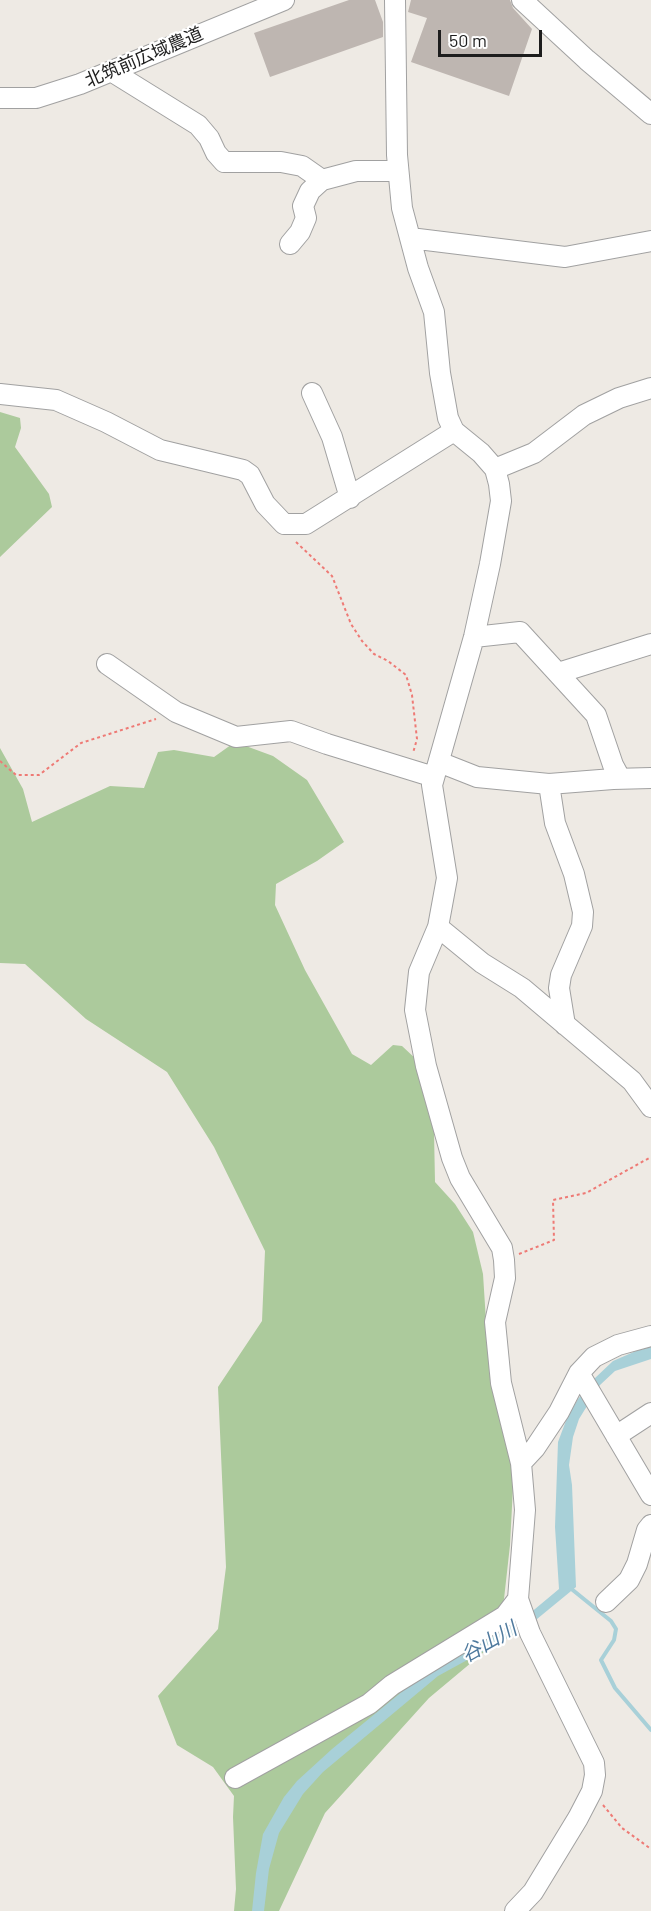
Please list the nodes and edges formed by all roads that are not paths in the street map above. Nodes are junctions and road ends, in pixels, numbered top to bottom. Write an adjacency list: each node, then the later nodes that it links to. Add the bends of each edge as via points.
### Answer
1 (284, 0): 4 (street, 北筑前広域農道)
2 (395, 0): 7 (street)
3 (522, 0): 6 (street)
4 (111, 71): 5 (street, 北筑前広域農道, via 36,98); 8 (street, via 198,125 224,162 281,162 302,166)
5 (0, 98)
6 (651, 114)
7 (398, 171): 8 (street, via 357,171); 9 (street)
8 (322, 180): 11 (street, via 309,191 303,206 306,218)
9 (410, 238): 10 (street, via 565,257); 15 (street, via 434,312 440,374)
10 (651, 240)
11 (290, 244)
12 (651, 388): 16 (street, via 584,415 534,453)
13 (312, 393): 17 (street, via 332,437)
14 (0, 394): 17 (street, via 56,400 160,450 243,470 250,475 265,504 284,524 306,524)
15 (454, 431): 16 (street); 17 (street)
16 (495, 469): 18 (street, via 501,501)
17 (350, 498)
18 (474, 637): 21 (street, via 520,632); 22 (street)
19 (651, 644): 21 (street)
20 (107, 664): 22 (street, via 176,712 236,737 291,731 409,769)
21 (558, 673): 24 (street, via 596,715)
22 (437, 769): 25 (street); 26 (street, via 432,785 447,878)
23 (651, 777): 24 (street)
24 (620, 778): 25 (street)
25 (549, 784): 27 (street, via 555,823 583,912 582,926 561,975 559,988)
26 (438, 927): 27 (street); 33 (street, via 419,972 415,1010 452,1158 502,1248 505,1278 495,1322 501,1383)
27 (565, 1024): 28 (street, via 632,1081)
28 (651, 1107)
29 (651, 1336): 30 (street, via 594,1357)
30 (579, 1373): 32 (street); 33 (street, via 559,1412)
31 (651, 1413): 32 (street)
32 (616, 1436): 34 (street)
33 (521, 1463): 37 (street, via 525,1510)
34 (651, 1495)
35 (651, 1525): 36 (street, via 629,1581)
36 (606, 1602)
37 (515, 1610): 38 (street, via 369,1704); 39 (street, via 594,1763 595,1775 592,1791 578,1818 533,1892)
38 (235, 1778)
39 (515, 1911)

